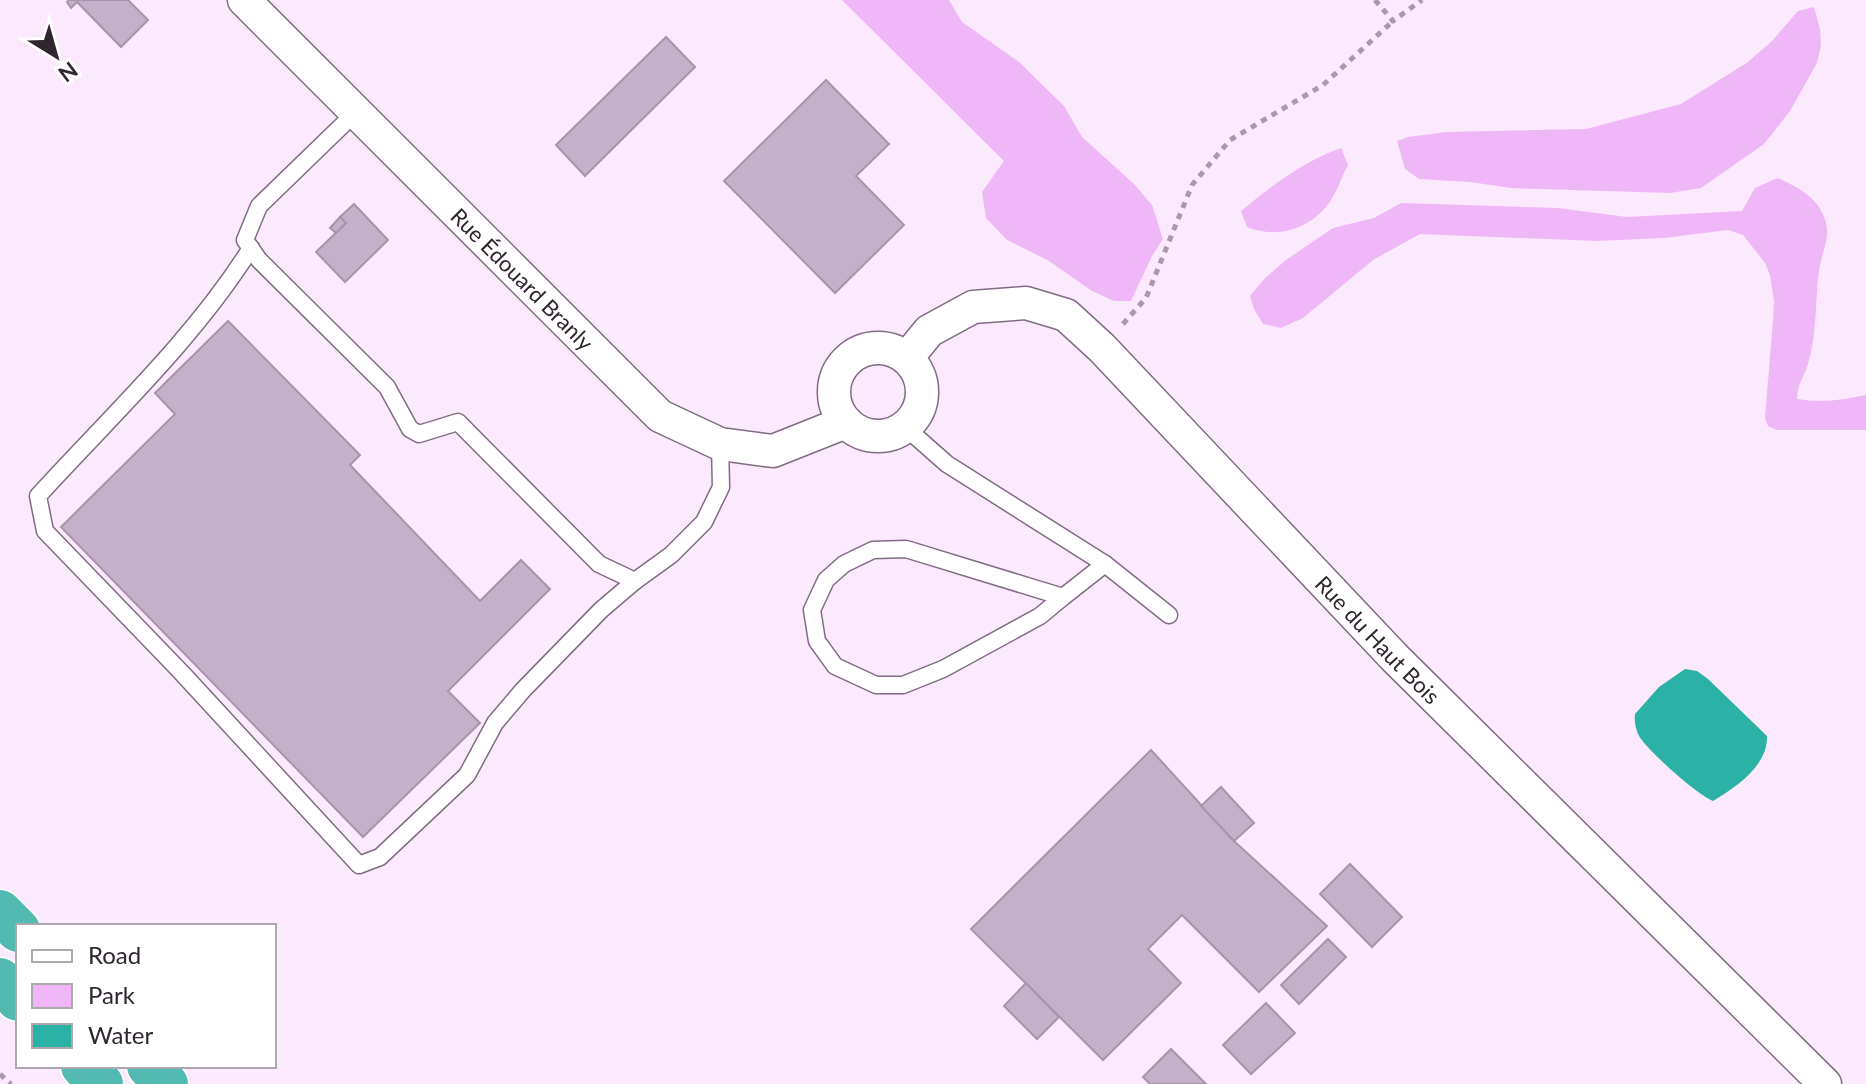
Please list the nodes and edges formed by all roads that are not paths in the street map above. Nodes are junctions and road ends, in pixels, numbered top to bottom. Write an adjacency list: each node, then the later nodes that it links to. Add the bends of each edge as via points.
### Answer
1 (244, 0): 2 (street, Rue Édouard Branly)
2 (356, 112): 3 (lane, via 259,206 245,240); 7 (street, Rue Édouard Branly, via 660,416)
3 (251, 248): 9 (lane, via 387,387 410,429 419,434 458,422 599,564); 9 (lane, via 197,323 38,496 40,508 45,531 359,865 380,857 467,775 495,723 523,690)
4 (907, 358): 5 (street, via 882,348 856,353 846,362 834,392); 6 (street, via 917,370 922,401); 20 (street, Rue du Haut Bois, via 929,331 973,307 1026,303 1066,315 1395,658)
5 (846, 422): 6 (street, via 874,436); 7 (street, Rue Édouard Branly, via 773,451)
6 (905, 427): 8 (lane, via 947,464)
7 (720, 444): 9 (lane, via 721,487 704,522)
8 (1105, 564): 10 (lane); 11 (lane)
9 (635, 581)
10 (1063, 597): 10 (lane, via 1040,616 903,685 876,685 835,666 817,641 812,610 826,580 873,550 906,549)
11 (1169, 615)
12 (0, 912): 13 (highway)
13 (16, 928)
14 (0, 980): 15 (highway)
15 (16, 997)
16 (85, 1068): 18 (highway)
17 (151, 1068): 19 (highway)
18 (101, 1084)
19 (166, 1084)
20 (1825, 1084)

